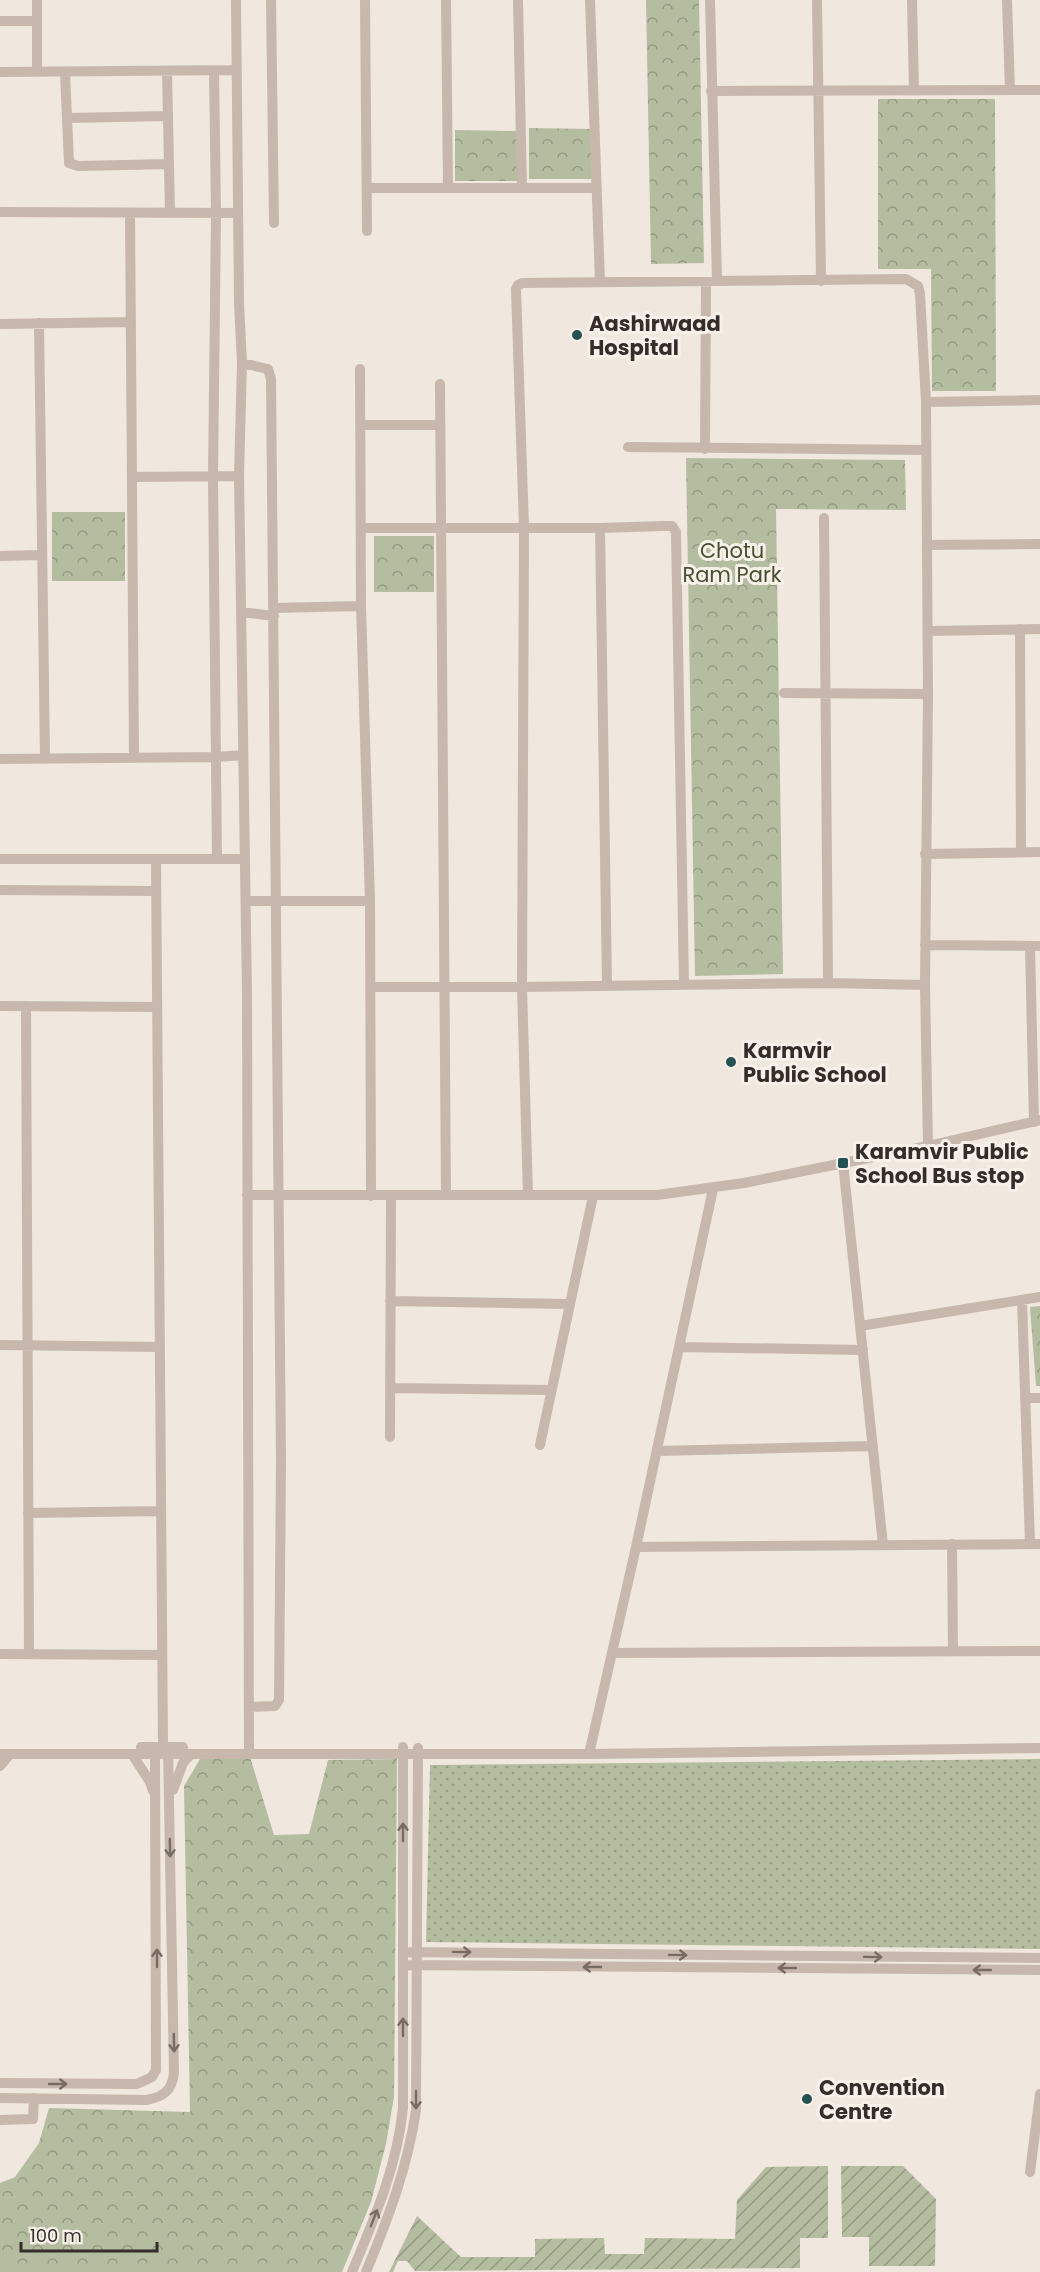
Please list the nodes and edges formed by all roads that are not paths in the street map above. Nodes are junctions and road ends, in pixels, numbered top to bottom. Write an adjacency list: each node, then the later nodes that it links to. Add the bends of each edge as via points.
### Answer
1 (37, 0): 13 (street)
2 (236, 0): 14 (street)
3 (271, 0): 37 (street)
4 (365, 0): 28 (street)
5 (446, 0): 29 (street)
6 (518, 0): 30 (street)
7 (590, 0): 31 (street)
8 (710, 0): 23 (street)
9 (817, 0): 24 (street)
10 (912, 0): 20 (street)
11 (1007, 0): 21 (street)
12 (0, 21): 13 (street)
13 (37, 21): 18 (street)
14 (236, 70): 16 (street); 35 (street)
15 (167, 71): 16 (street); 19 (street); 25 (street)
16 (214, 71): 36 (street)
17 (0, 72): 18 (street)
18 (36, 72): 19 (street)
19 (65, 72): 26 (street)
20 (914, 90): 21 (street); 24 (street)
21 (1010, 90): 22 (street)
22 (1040, 90)
23 (711, 91): 24 (street); 39 (street)
24 (818, 91): 40 (street)
25 (168, 116): 26 (street); 27 (street)
26 (66, 118): 27 (street, via 68,160 72,165)
27 (169, 164): 34 (street)
28 (367, 188): 29 (street); 38 (street)
29 (448, 188): 30 (street)
30 (522, 188): 31 (street)
31 (596, 188): 41 (street)
32 (0, 212): 33 (street)
33 (130, 213): 34 (street); 42 (street)
34 (170, 213): 36 (street)
35 (238, 213): 36 (street); 45 (street)
36 (216, 214): 55 (street)
37 (274, 223)
38 (367, 231)
39 (712, 281): 40 (street); 41 (street); 53 (street)
40 (821, 281): 49 (street, via 906,279 918,286)
41 (600, 282): 61 (street, via 522,283 516,290)
42 (131, 322): 43 (street); 57 (street)
43 (39, 323): 44 (street); 65 (street)
44 (0, 324)
45 (242, 363): 56 (street); 69 (street, via 268,369 272,379)
46 (360, 369): 50 (street)
47 (440, 384): 51 (street)
48 (1040, 400): 49 (street)
49 (926, 402): 54 (street)
50 (361, 425): 51 (street); 59 (street)
51 (440, 425): 60 (street)
52 (628, 447): 53 (street)
53 (705, 449): 54 (street)
54 (926, 450): 64 (street)
55 (213, 476): 56 (street); 57 (street); 77 (street)
56 (240, 476): 68 (street)
57 (132, 477): 79 (street)
58 (824, 518): 74 (street)
59 (361, 528): 60 (street); 67 (street)
60 (441, 528): 61 (street); 98 (street)
61 (524, 528): 62 (street); 101 (street)
62 (600, 528): 96 (street); 97 (street, via 672,526 676,532)
63 (1040, 544): 64 (street)
64 (927, 545): 72 (street)
65 (42, 555): 66 (street); 78 (street)
66 (0, 556)
67 (361, 606): 69 (street); 92 (street)
68 (241, 612): 69 (street); 76 (street)
69 (274, 612): 91 (street)
70 (1040, 628): 71 (street)
71 (1020, 629): 72 (street); 81 (street)
72 (928, 632): 75 (street)
73 (784, 693): 74 (street)
74 (825, 693): 75 (street); 95 (street)
75 (928, 693): 83 (street)
76 (243, 755): 77 (street); 87 (street)
77 (217, 757): 79 (street); 86 (street)
78 (45, 758): 79 (street); 80 (street)
79 (134, 758)
80 (0, 759)
81 (1021, 852): 82 (street); 83 (street)
82 (1040, 852)
83 (925, 854): 93 (street)
84 (0, 859): 85 (street)
85 (156, 859): 86 (street); 89 (street)
86 (217, 859): 87 (street)
87 (245, 859): 90 (street)
88 (0, 890): 89 (street)
89 (156, 891): 104 (street)
90 (246, 901): 91 (street); 110 (street)
91 (276, 901): 92 (street); 109 (street)
92 (370, 901): 100 (street)
93 (925, 945): 94 (street); 99 (street)
94 (1035, 946): 105 (street)
95 (828, 983): 97 (street); 99 (street)
96 (607, 985): 97 (street); 101 (street)
97 (684, 985)
98 (445, 986): 100 (street); 101 (street); 111 (street)
99 (925, 986): 106 (street)
100 (371, 987): 113 (street)
101 (522, 987): 112 (street)
102 (0, 1006): 103 (street)
103 (26, 1006): 104 (street); 122 (street)
104 (157, 1007): 123 (street)
105 (1037, 1121): 106 (street)
106 (928, 1146): 107 (street)
107 (843, 1163): 108 (street); 120 (street)
108 (713, 1189): 115 (street); 124 (street)
109 (279, 1194): 110 (street); 113 (street); 146 (street, via 279,1700 275,1706)
110 (247, 1195): 146 (street)
111 (446, 1195): 112 (street); 114 (street)
112 (528, 1195): 115 (street)
113 (371, 1196): 114 (street)
114 (391, 1196): 118 (street)
115 (593, 1196): 119 (street)
116 (1040, 1297): 117 (street)
117 (1022, 1300): 120 (street); 128 (street)
118 (390, 1301): 119 (street); 126 (street)
119 (570, 1304): 127 (street)
120 (860, 1326): 125 (street)
121 (0, 1345): 122 (street)
122 (28, 1345): 123 (street); 135 (street)
123 (160, 1347): 134 (street)
124 (679, 1347): 125 (street); 133 (street)
125 (863, 1350): 132 (street)
126 (390, 1388): 127 (street); 130 (street)
127 (551, 1390): 131 (street)
128 (1025, 1398): 129 (street); 137 (street)
129 (1040, 1398)
130 (390, 1437)
131 (540, 1445)
132 (873, 1446): 133 (street); 138 (street)
133 (657, 1451): 139 (street)
134 (161, 1511): 135 (street); 145 (street)
135 (28, 1513): 144 (street)
136 (952, 1544): 137 (street); 138 (street); 140 (street)
137 (1035, 1544)
138 (883, 1545): 139 (street)
139 (636, 1547): 142 (street)
140 (953, 1651): 141 (street); 142 (street)
141 (1040, 1651)
142 (612, 1653): 154 (street)
143 (0, 1654): 144 (street)
144 (29, 1654): 145 (street)
145 (162, 1655): 150 (street)
146 (249, 1707): 151 (street)
147 (1040, 1741): 154 (street)
148 (0, 1747): 150 (street)
149 (1040, 1748): 154 (street)
150 (162, 1750): 151 (street); 156 (street); 157 (street); 159 (street); 160 (street)
151 (249, 1750): 152 (street); 157 (street)
152 (403, 1751): 153 (street); 161 (street, one-way to 152)
153 (418, 1751): 154 (street); 162 (street)
154 (590, 1751)
155 (5, 1754): 156 (street); 158 (street)
156 (132, 1754): 159 (street, via 150,1782)
157 (191, 1754): 160 (street, via 174,1783)
158 (0, 1766)
159 (157, 1803): 167 (street, one-way to 159, via 137,2084 152,2078 157,2061)
160 (169, 1806): 170 (street, one-way to 170, via 173,2082 158,2098 146,2100)
161 (403, 1952): 162 (street); 164 (street)
162 (417, 1952): 163 (street, one-way to 163); 165 (street)
163 (1040, 1958)
164 (403, 1965): 165 (street); 174 (street, one-way to 164, via 400,2141)
165 (417, 1965): 166 (street, one-way to 165); 175 (street, one-way to 175, via 416,2110 411,2143)
166 (1040, 1970)
167 (0, 2083)
168 (1040, 2094): 171 (street)
169 (0, 2098): 170 (street)
170 (34, 2098): 172 (street, via 33,2119)
171 (1040, 2101): 173 (street)
172 (0, 2120)
173 (1030, 2172)
174 (352, 2272)
175 (366, 2272)

